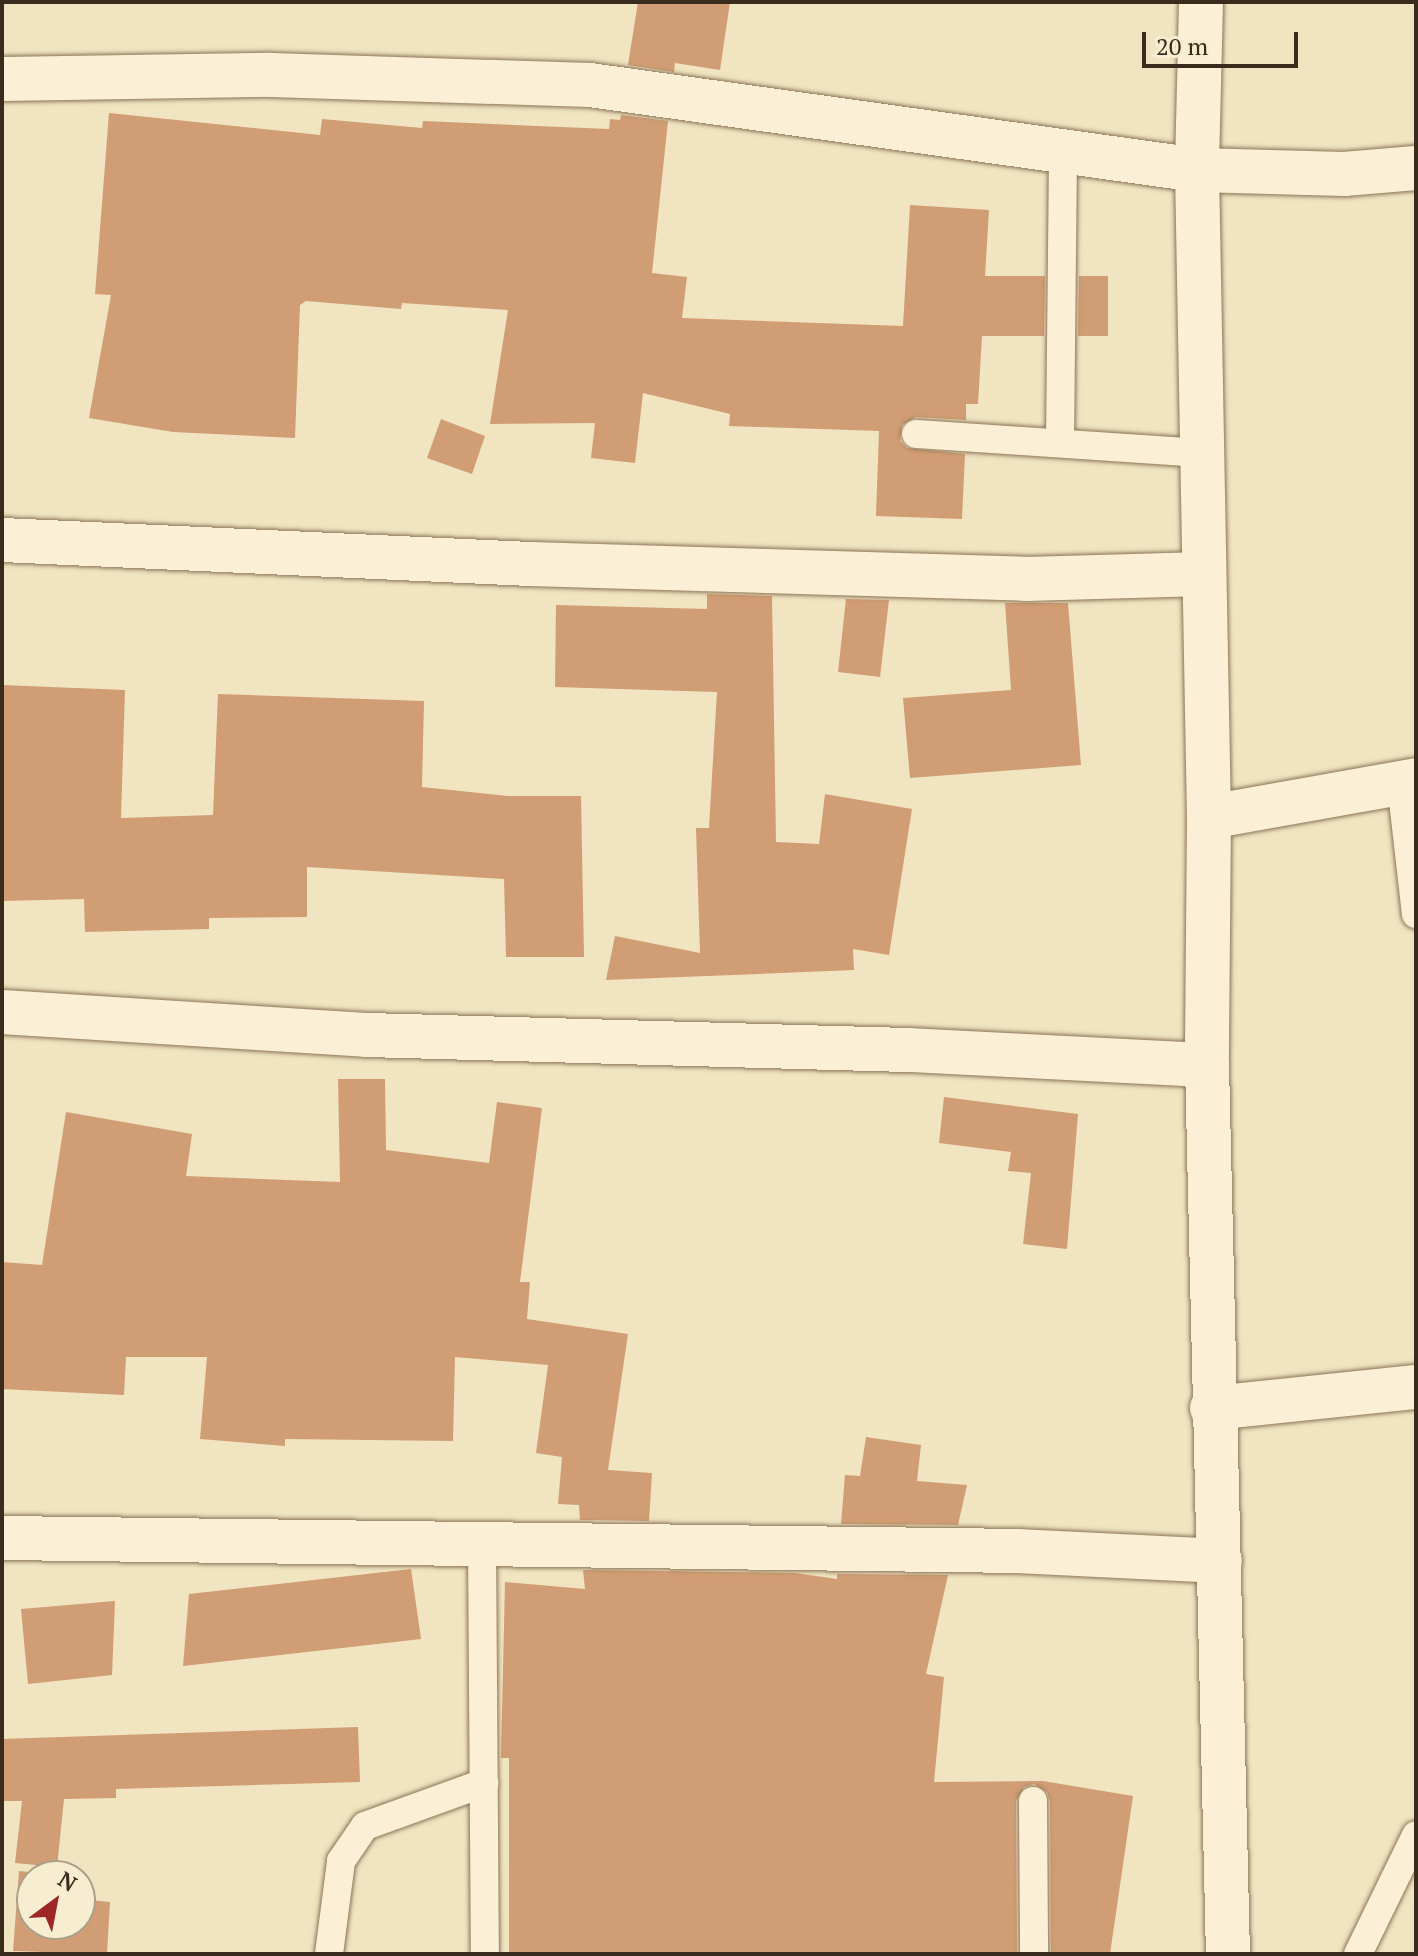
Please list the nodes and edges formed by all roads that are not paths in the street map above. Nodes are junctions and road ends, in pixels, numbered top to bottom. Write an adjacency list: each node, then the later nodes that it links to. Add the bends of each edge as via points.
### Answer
1 (1201, 2): 5 (street)
2 (2, 79): 3 (street, via 271,75 590,85)
3 (1063, 151): 5 (street); 7 (lane)
4 (1416, 168): 5 (street, via 1344,174)
5 (1197, 170): 8 (street)
6 (916, 434): 7 (lane)
7 (1060, 443): 8 (lane)
8 (1202, 453): 10 (street)
9 (2, 540): 10 (street, via 1010,579)
10 (1204, 574): 12 (street)
11 (1408, 781): 12 (street); 13 (lane)
12 (1209, 817): 15 (street)
13 (1416, 914)
14 (2, 1012): 15 (street, via 367,1035 878,1048)
15 (1207, 1065): 17 (street)
16 (1416, 1387): 17 (street)
17 (1212, 1408): 20 (street)
18 (2, 1538): 19 (street)
19 (482, 1543): 20 (street, via 1018,1551); 21 (lane)
20 (1220, 1561): 27 (street)
21 (484, 1783): 24 (lane, via 365,1826 341,1861); 25 (lane)
22 (1033, 1801): 26 (lane)
23 (1416, 1835): 28 (lane)
24 (329, 1954)
25 (485, 1954)
26 (1034, 1954)
27 (1228, 1954)
28 (1358, 1954)

